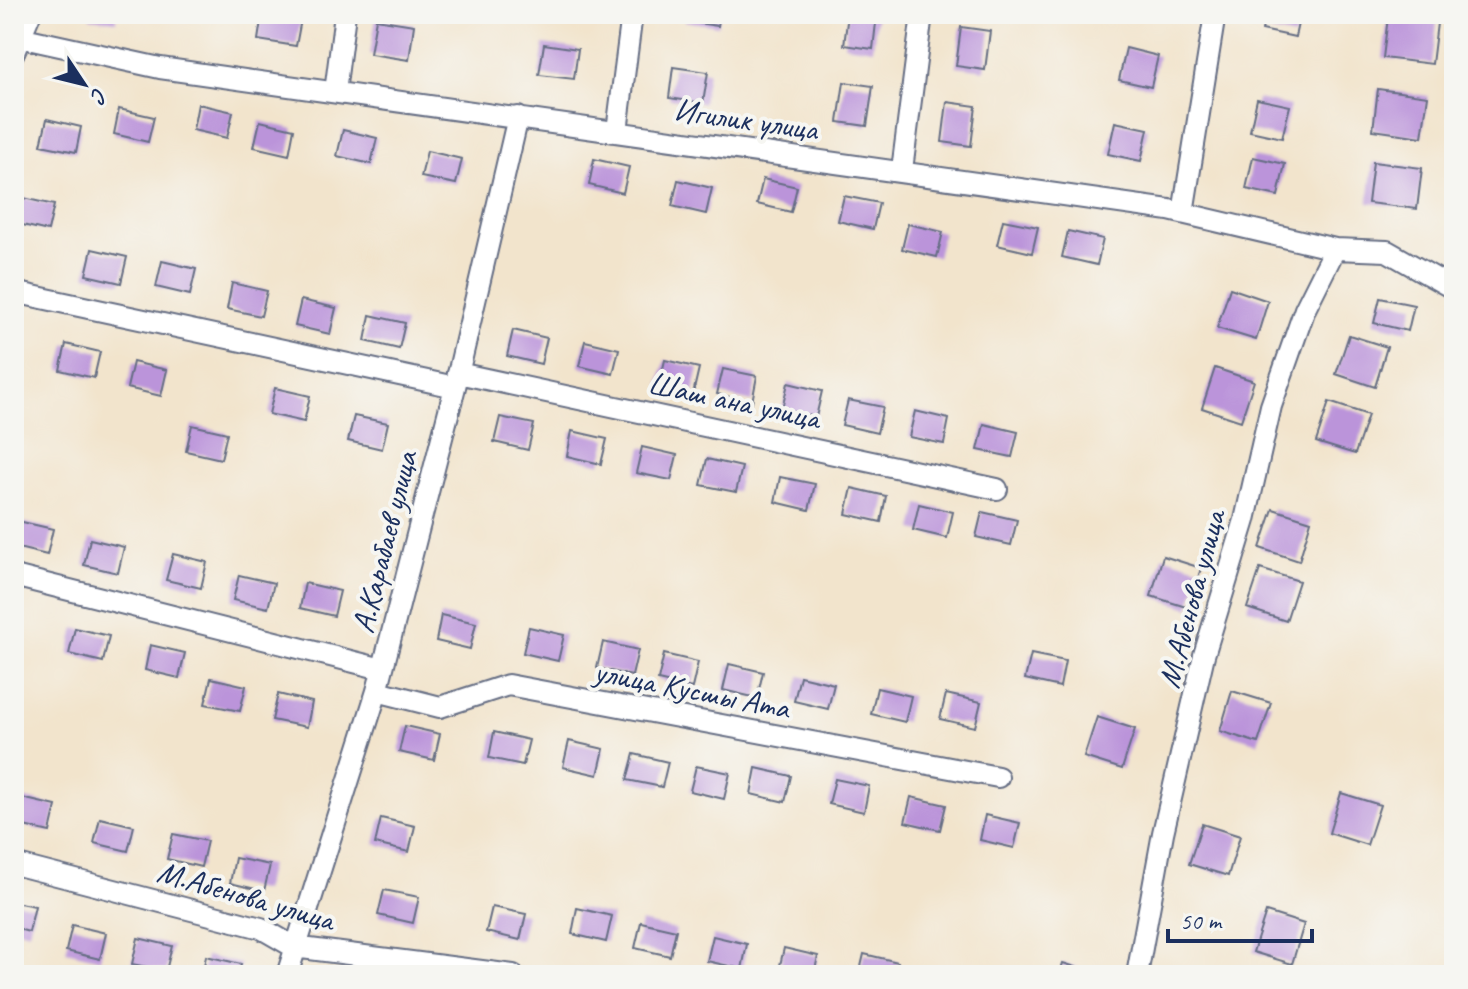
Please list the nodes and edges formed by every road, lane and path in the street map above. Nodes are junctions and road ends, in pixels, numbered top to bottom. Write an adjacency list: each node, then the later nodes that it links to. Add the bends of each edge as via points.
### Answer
1 (30, 14): 6 (street)
2 (345, 14): 7 (street)
3 (632, 14): 9 (street)
4 (922, 14): 10 (street)
5 (1215, 14): 11 (street)
6 (16, 44): 7 (street, Игилик улица)
7 (335, 92): 8 (street, Игилик улица)
8 (518, 117): 9 (street, Игилик улица); 15 (street, А.Карабаев улица)
9 (617, 131): 10 (street, Игилик улица)
10 (902, 170): 11 (street, Игилик улица)
11 (1183, 213): 12 (street, Игилик улица)
12 (1335, 249): 13 (street, Игилик улица, via 1387,251); 25 (street, М.Абенова улица, via 1305,309 1271,406 1245,520 1204,655)
13 (1453, 287)
14 (14, 292): 15 (street, Шаш ана улица)
15 (456, 380): 16 (street, Шаш ана улица); 18 (street, А.Карабаев улица)
16 (997, 489)
17 (14, 576): 18 (street)
18 (382, 669): 19 (street, А.Карабаев улица)
19 (377, 691): 20 (street, улица Кусшы Ата, via 440,707 508,685); 22 (street, А.Карабаев улица)
20 (998, 777)
21 (14, 864): 22 (street, М.Абенова улица, via 261,928)
22 (294, 947): 23 (street, А.Карабаев улица); 24 (street, М.Абенова улица)
23 (287, 975)
24 (513, 975)
25 (1137, 975)

